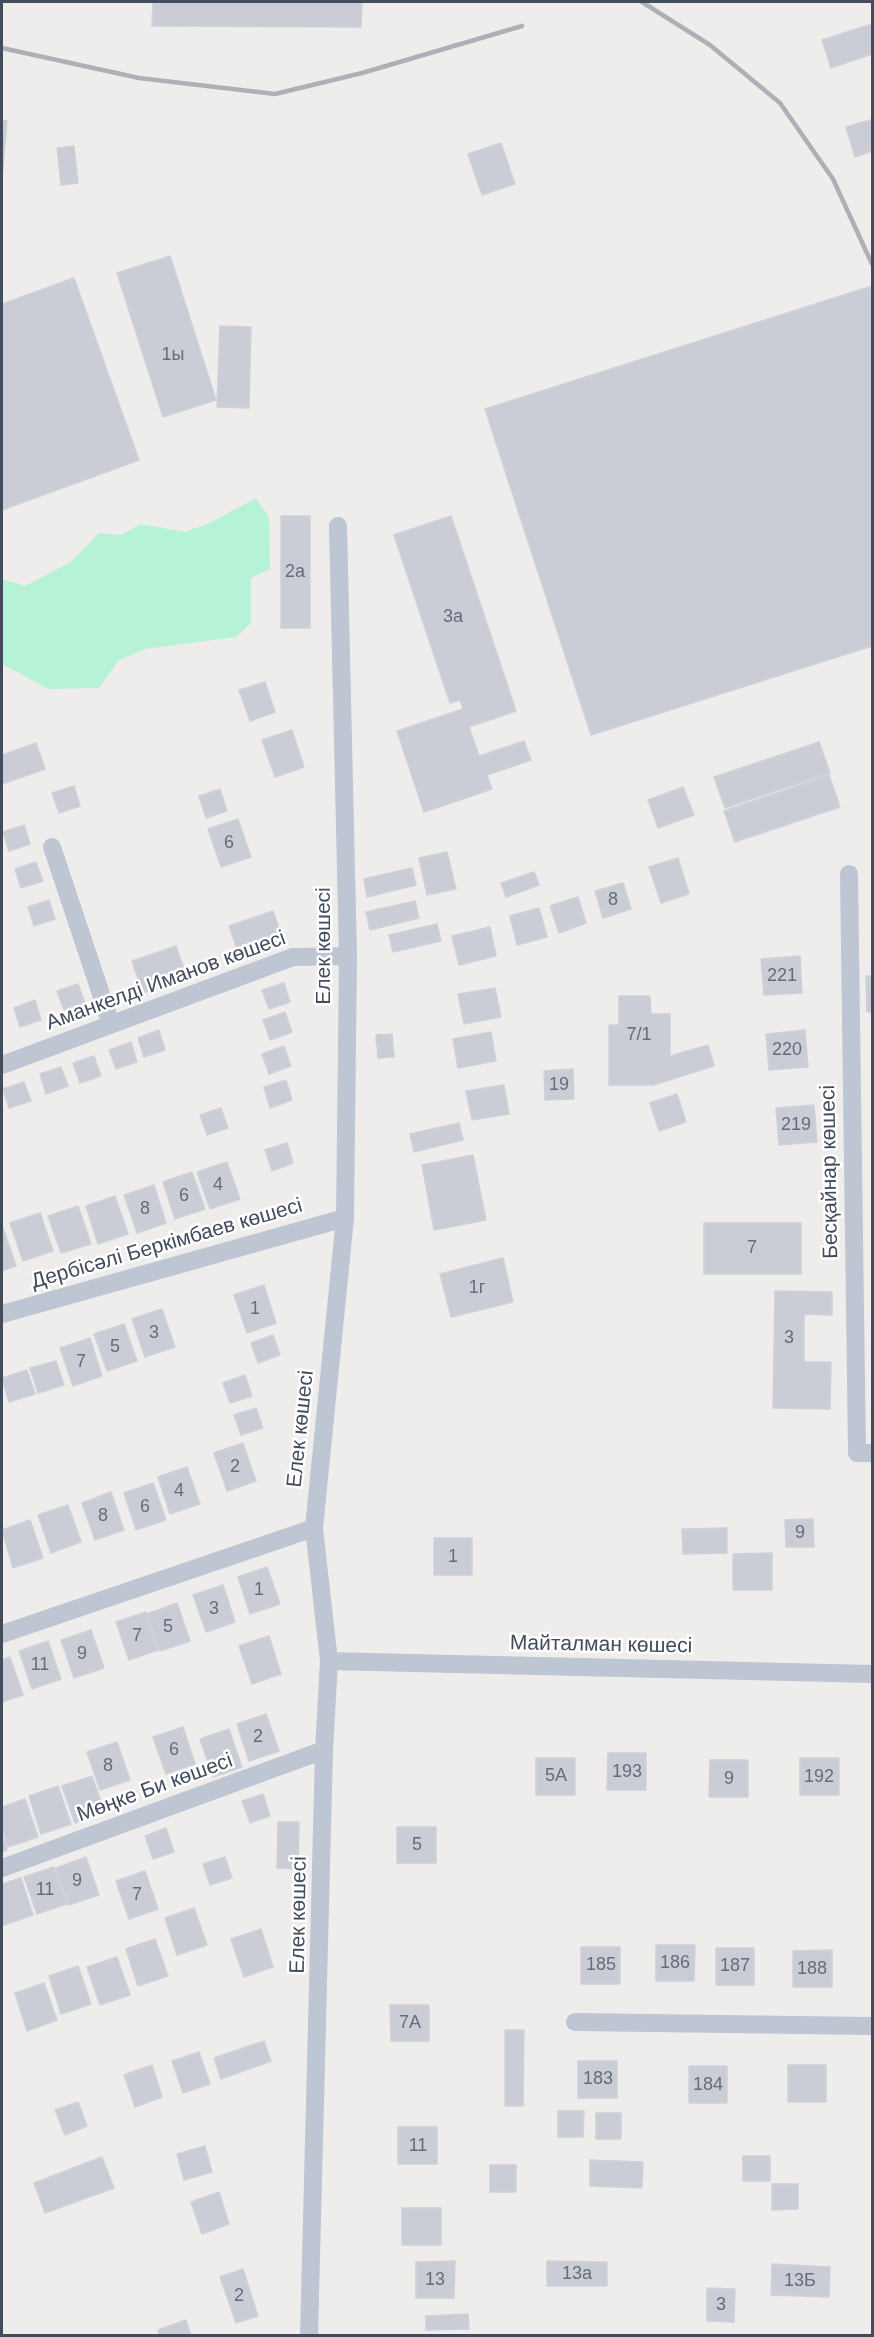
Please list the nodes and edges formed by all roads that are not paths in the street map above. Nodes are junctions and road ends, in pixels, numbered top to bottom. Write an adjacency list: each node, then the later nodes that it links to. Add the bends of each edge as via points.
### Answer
1 (338, 526): 4 (street, Елек көшесі)
2 (52, 847): 5 (street)
3 (849, 874): 9 (street, Бесқайнар көшесі, via 856,1453)
4 (348, 956): 5 (street, Аманкелді Иманов көшесі, via 293,957); 7 (street, Елек көшесі)
5 (111, 1024): 6 (street, Аманкелді Иманов көшесі)
6 (2, 1065)
7 (345, 1218): 8 (street, Дербісәлі Беркімбаев көшесі); 10 (street, Елек көшесі)
8 (2, 1314)
9 (873, 1453)
10 (314, 1528): 11 (street); 12 (street, Елек көшесі)
11 (2, 1634)
12 (329, 1661): 13 (street, Майталман көшесі); 14 (street, Елек көшесі)
13 (873, 1674)
14 (324, 1750): 15 (street, Мөңке Би көшесі); 18 (street, Елек көшесі)
15 (2, 1868)
16 (575, 2022): 17 (street)
17 (873, 2025)
18 (309, 2336)

